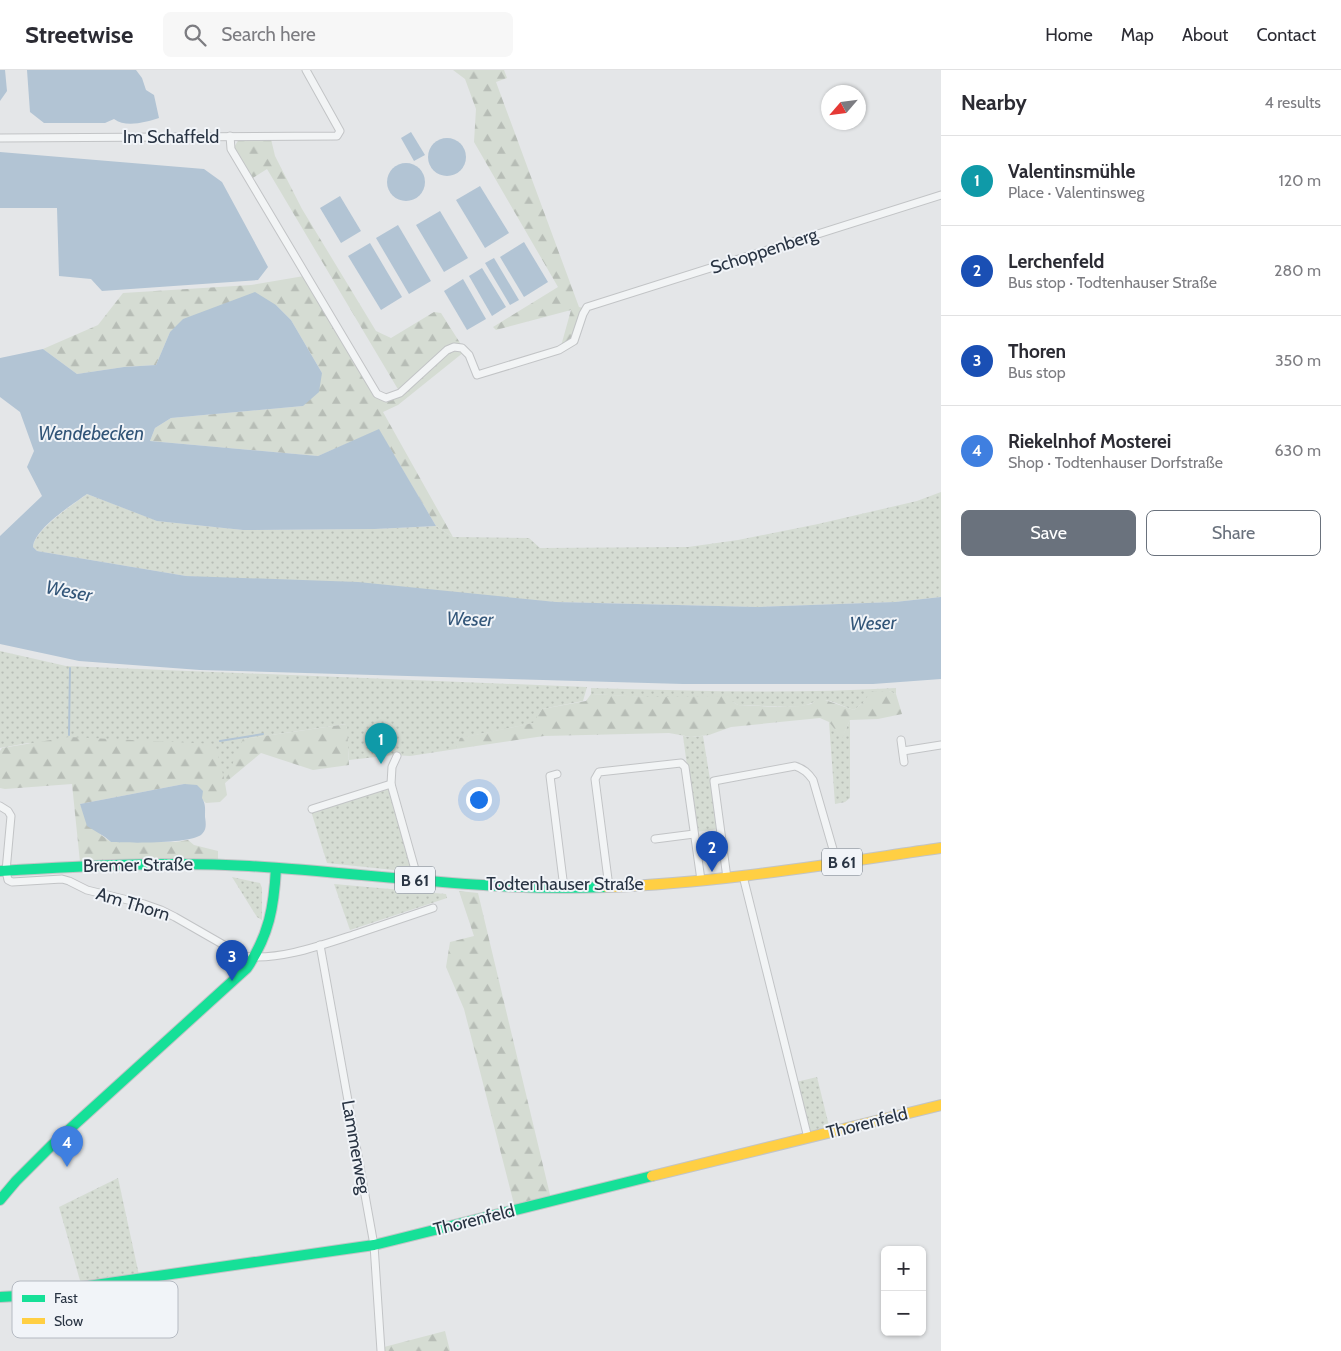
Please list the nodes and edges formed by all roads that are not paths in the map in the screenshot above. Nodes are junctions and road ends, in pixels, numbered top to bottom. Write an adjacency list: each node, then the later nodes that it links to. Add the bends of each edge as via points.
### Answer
1 (306, 70): 2 (street, Im Schaffeld, via 340,131 337,136)
2 (230, 136): 3 (street, Im Schaffeld); 4 (street, Schoppenberg, via 231,149 377,394 386,398 400,393 454,347 462,348 469,355 476,376 559,350 574,341 587,307)
3 (0, 138)
4 (941, 195)
5 (901, 740): 7 (street)
6 (941, 745): 7 (street)
7 (903, 751): 9 (street)
8 (397, 756): 11 (street, via 392,767)
9 (904, 762)
10 (557, 774): 25 (street, via 550,776)
11 (391, 784): 13 (street); 22 (street)
12 (0, 806): 19 (street, via 11,816)
13 (312, 809)
14 (694, 834): 15 (street); 23 (street); 24 (street, via 683,764 599,772 595,779)
15 (655, 839)
16 (941, 848): 17 (street, Todtenhauser Straße / B 61)
17 (837, 863): 20 (street, Todtenhauser Straße / B 61); 21 (street, via 813,780 795,766 714,781)
18 (276, 868): 19 (street, Bremer Straße / B 61, via 208,864); 22 (street, Todtenhauser Straße / B 61); 28 (street, via 274,908)
19 (3, 871): 28 (street, Am Thorn, via 12,882 62,879 87,890 144,904 175,917 243,956)
20 (743, 876): 21 (street, Todtenhauser Straße / B 61); 30 (street)
21 (727, 878): 23 (street, Todtenhauser Straße / B 61)
22 (418, 880): 25 (street, Todtenhauser Straße / B 61)
23 (701, 880): 24 (street, Todtenhauser Straße / B 61)
24 (609, 887): 25 (street, Todtenhauser Straße / B 61)
25 (564, 888)
26 (433, 908): 27 (street, Am Thorn)
27 (320, 945): 28 (street, Am Thorn); 32 (street, Lammerweg)
28 (254, 958): 31 (street, via 51,1146)
29 (941, 1105): 30 (street, Thorenfeld)
30 (808, 1138): 32 (street, Thorenfeld)
31 (0, 1200)
32 (374, 1245): 33 (street, Thorenfeld); 34 (street, Lammerweg)
33 (123, 1281)
34 (382, 1351)

